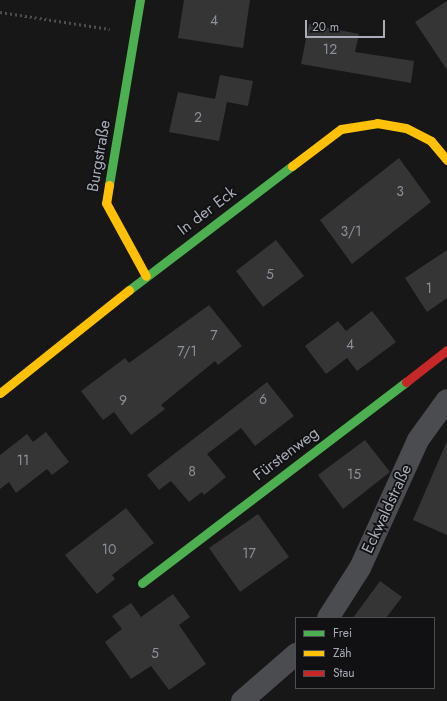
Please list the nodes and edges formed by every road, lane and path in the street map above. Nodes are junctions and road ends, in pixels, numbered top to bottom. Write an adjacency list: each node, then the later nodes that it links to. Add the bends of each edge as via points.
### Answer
1 (140, 0): 3 (street, Burgstraße)
2 (0, 12): 3 (path)
3 (135, 33): 5 (street, Burgstraße, via 106,203)
4 (447, 160): 5 (street, In der Eck, via 431,141 406,128 377,123 341,129)
5 (146, 276): 7 (street, In der Eck)
6 (447, 350): 9 (street, Fürstenweg)
7 (0, 393)
8 (447, 400): 10 (street, Eckwaldstraße, via 418,440 360,568)
9 (142, 583)
10 (329, 617)
11 (295, 655): 12 (street)
12 (242, 701)

